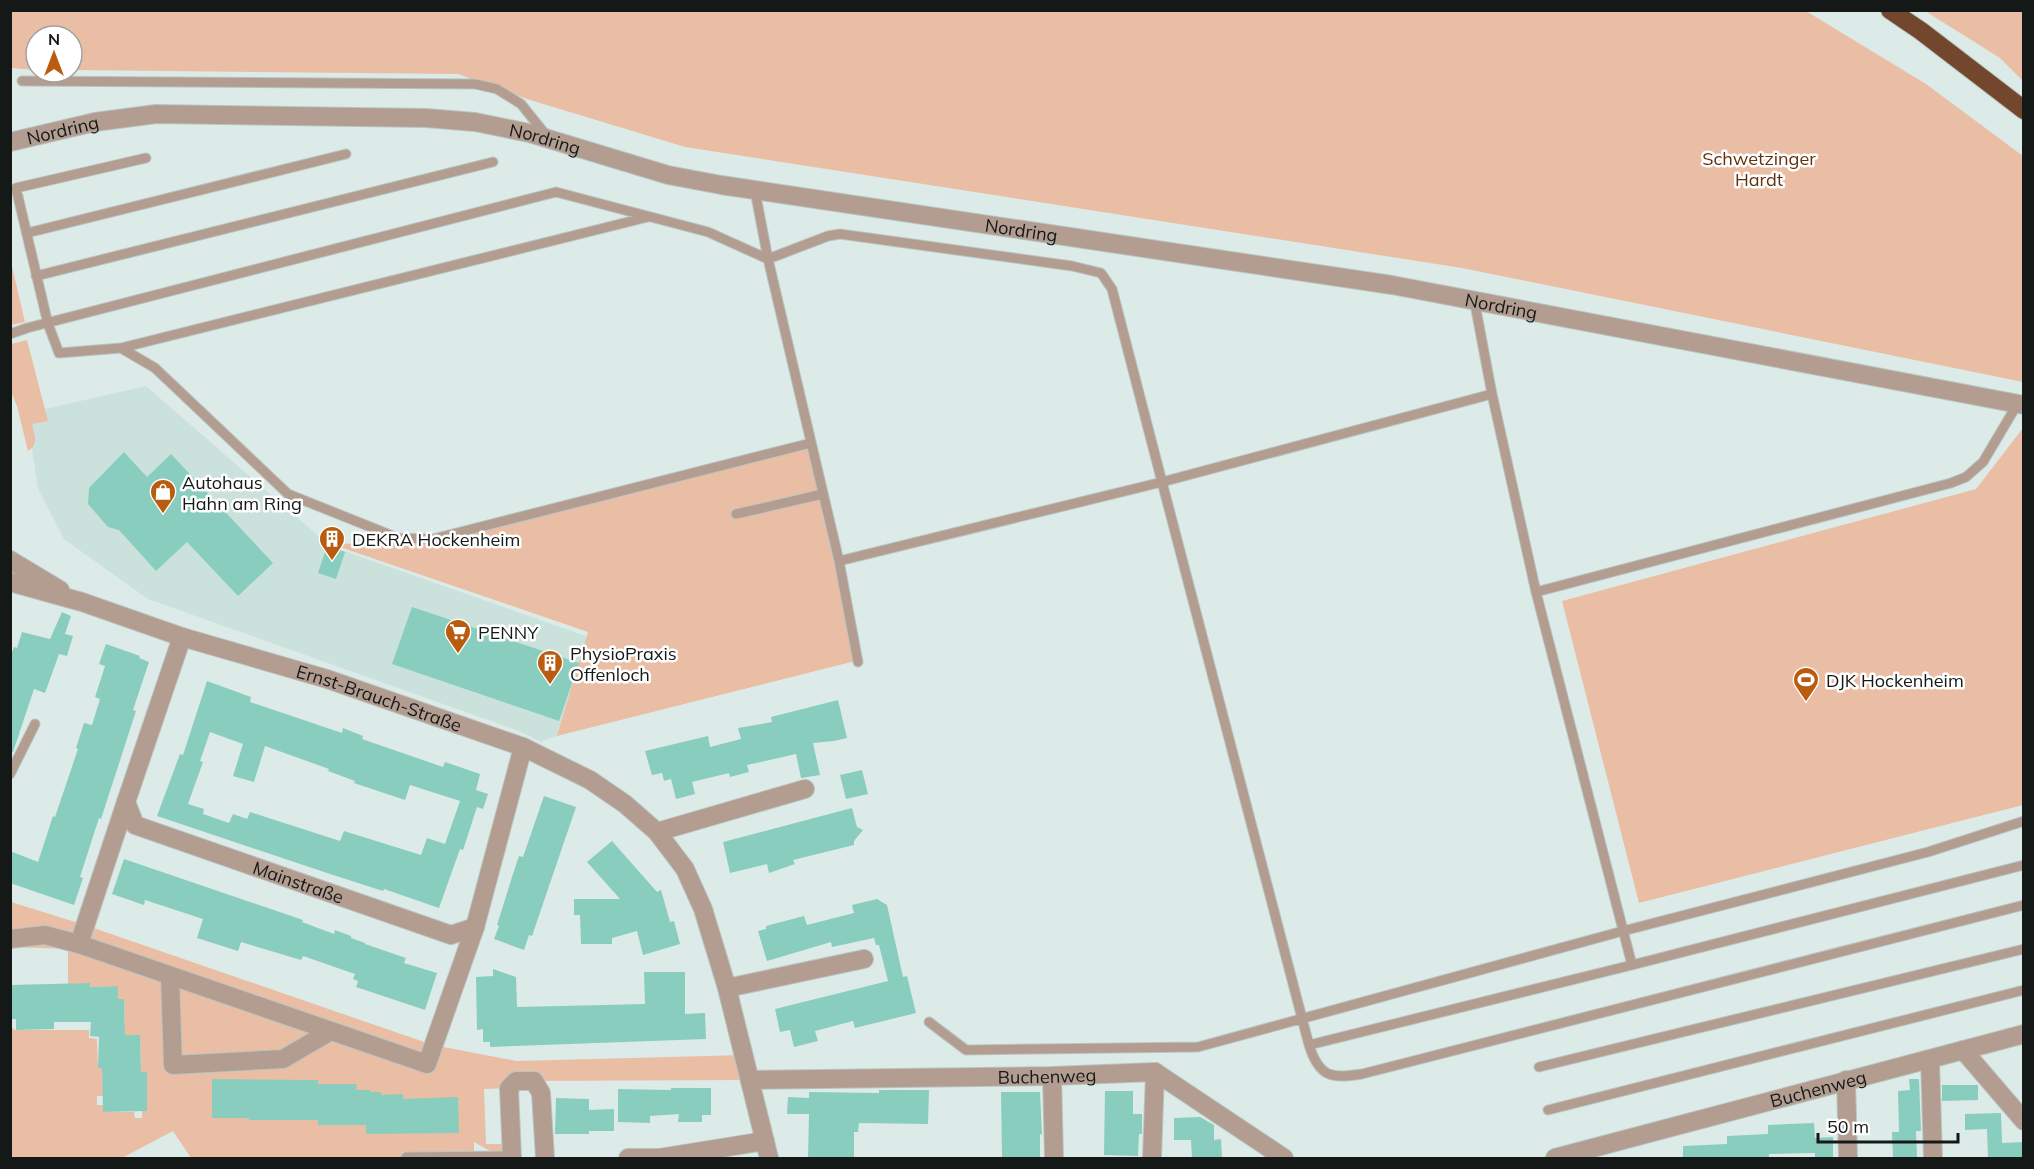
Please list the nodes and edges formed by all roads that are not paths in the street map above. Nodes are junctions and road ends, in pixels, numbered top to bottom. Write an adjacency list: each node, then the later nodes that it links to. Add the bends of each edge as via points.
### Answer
1 (1890, 10): 3 (highway)
2 (22, 81): 4 (lane, via 475,84 497,89 521,104)
3 (2024, 110)
4 (549, 138): 5 (street, Nordring, via 496,126 426,118 156,114 113,118); 9 (street, Nordring, via 668,175)
5 (13, 144)
6 (346, 154): 11 (lane)
7 (146, 158): 11 (lane, via 16,188)
8 (493, 162): 13 (lane)
9 (755, 191): 12 (lane); 14 (street, Nordring)
10 (651, 217): 12 (lane, via 708,232); 15 (lane, via 556,192); 17 (lane)
11 (27, 233): 13 (lane)
12 (768, 258): 20 (lane); 21 (lane, via 840,234 1089,268 1101,273 1112,290)
13 (36, 276): 15 (lane)
14 (1474, 299): 18 (lane); 19 (street, Nordring)
15 (48, 324): 16 (lane); 17 (lane, via 59,353)
16 (10, 334)
17 (121, 348): 20 (lane, via 155,369 288,494 398,538 433,540)
18 (1492, 394): 21 (lane); 27 (lane)
19 (2021, 404): 27 (lane, via 1983,462 1966,477 1951,483)
20 (811, 443): 22 (lane)
21 (1162, 482): 25 (lane); 50 (lane)
22 (823, 494): 23 (lane); 25 (lane)
23 (736, 514)
24 (10, 560): 28 (street, Ernst-Brauch-Straße)
25 (839, 561): 30 (lane)
26 (10, 582): 28 (street, Ernst-Brauch-Straße)
27 (1536, 592): 41 (lane)
28 (82, 602): 29 (street, Ernst-Brauch-Straße)
29 (182, 637): 32 (street, Ernst-Brauch-Straße, via 327,679); 35 (street)
30 (858, 662)
31 (35, 724): 33 (lane)
32 (523, 747): 37 (street, Ernst-Brauch-Straße, via 590,780); 40 (street)
33 (10, 774)
34 (805, 789): 37 (street)
35 (126, 802): 40 (street, Mainstraße, via 135,825 451,935); 43 (street)
36 (2024, 821): 41 (lane, via 1928,852)
37 (657, 832): 48 (street, Ernst-Brauch-Straße, via 685,869 703,909)
38 (2024, 865): 46 (lane)
39 (2024, 905): 54 (lane, via 1362,1074 1334,1076 1322,1071)
40 (475, 927): 52 (street, via 427,1064)
41 (1623, 931): 46 (lane); 50 (lane)
42 (10, 939): 43 (street, via 45,935)
43 (79, 944): 47 (street)
44 (2024, 949): 57 (lane)
45 (864, 959): 48 (street)
46 (1632, 965): 54 (lane)
47 (170, 977): 52 (street); 52 (street, via 173,1065 283,1059)
48 (728, 988): 60 (street, Ernst-Brauch-Straße)
49 (2024, 990): 62 (lane)
50 (1302, 1017): 51 (lane, via 1198,1047 966,1050); 54 (lane)
51 (929, 1022)
52 (331, 1030)
53 (2024, 1034): 55 (street, Buchenweg)
54 (1309, 1045)
55 (1964, 1050): 56 (street, Buchenweg); 63 (street)
56 (1930, 1060): 61 (street, Buchenweg); 75 (street)
57 (1539, 1067)
58 (1155, 1072): 59 (street, Buchenweg); 71 (street); 72 (street)
59 (1052, 1076): 60 (street, Buchenweg); 70 (street)
60 (750, 1080): 64 (street, Ernst-Brauch-Straße)
61 (1846, 1080): 65 (street, Buchenweg); 74 (street)
62 (1548, 1110)
63 (2024, 1121)
64 (767, 1150): 69 (street)
65 (1613, 1151): 73 (street, Buchenweg)
66 (405, 1157): 67 (lane)
67 (511, 1157): 68 (street, via 508,1088 516,1081 534,1081 541,1093)
68 (544, 1158)
69 (628, 1158)
70 (1054, 1158)
71 (1152, 1158)
72 (1284, 1158)
73 (1555, 1158)
74 (1848, 1158)
75 (1933, 1158)

